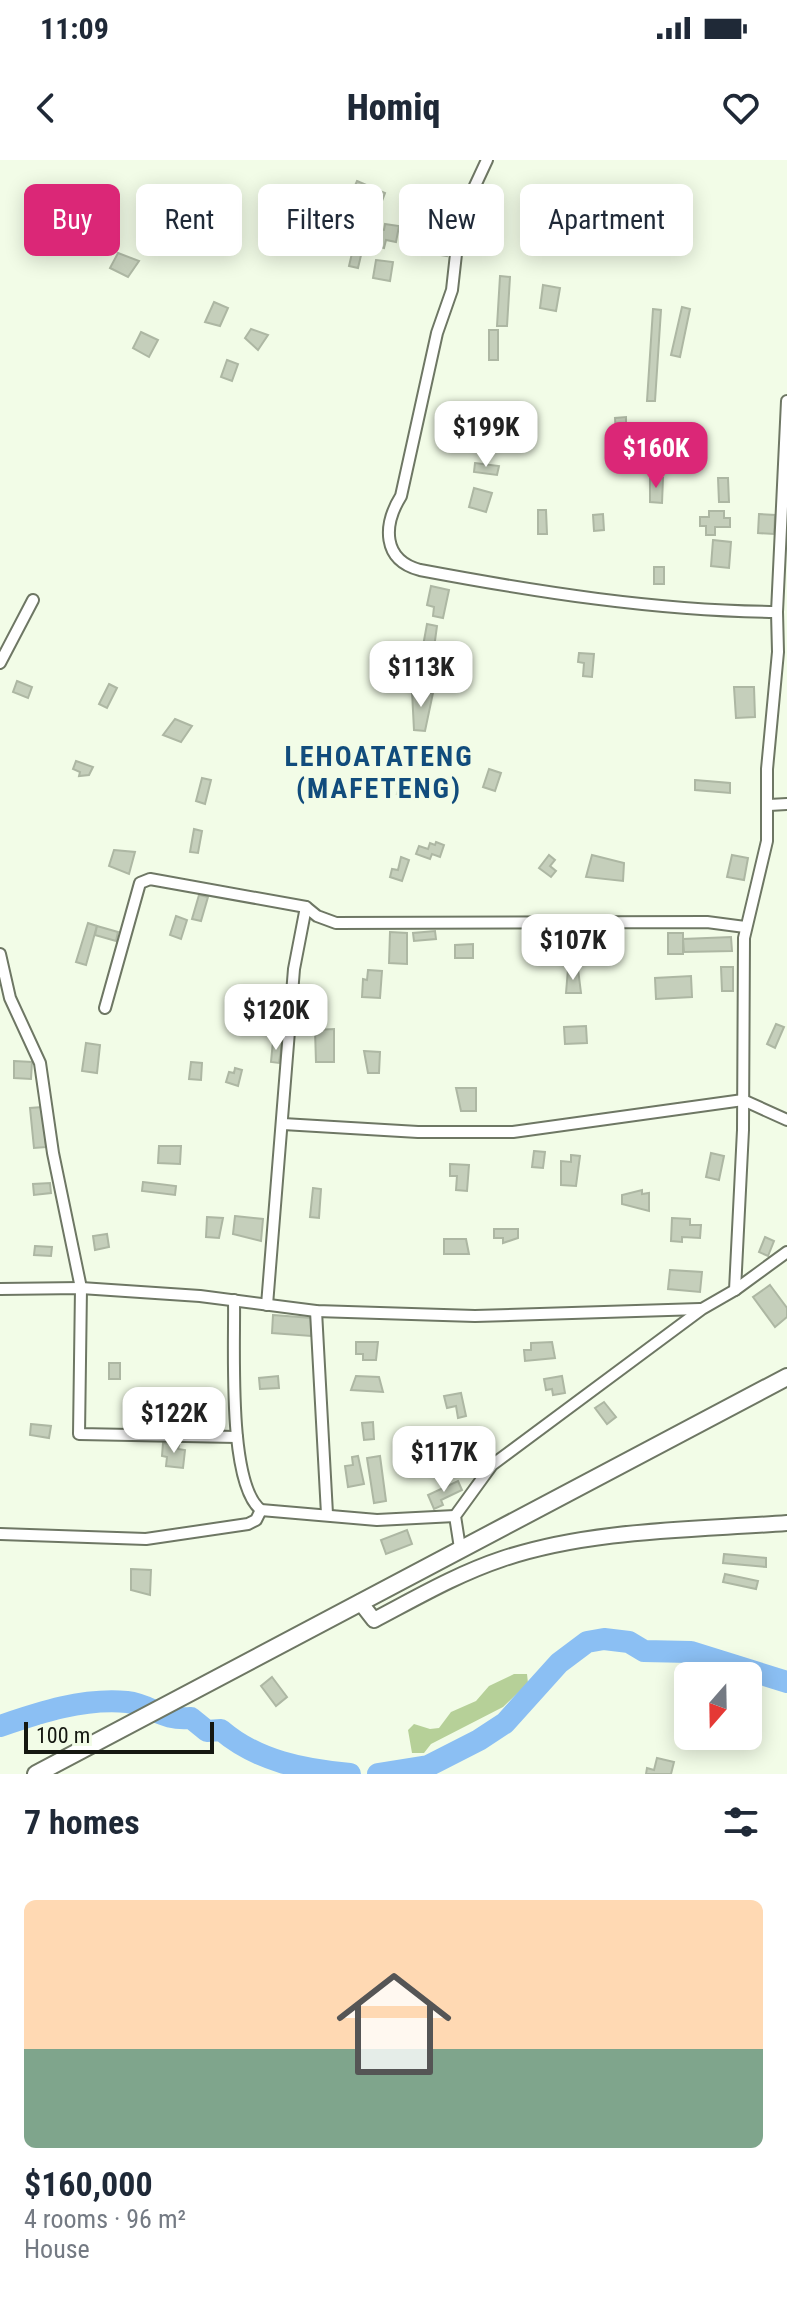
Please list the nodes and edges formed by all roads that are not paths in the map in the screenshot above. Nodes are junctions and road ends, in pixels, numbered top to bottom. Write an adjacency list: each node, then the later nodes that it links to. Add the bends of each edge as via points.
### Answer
1 (487, 160): 4 (street, via 460,218 452,290 437,333 401,496 392,511 395,558 420,570 524,590)
2 (787, 401): 4 (street)
3 (33, 600): 5 (street)
4 (777, 612): 7 (street)
5 (0, 663)
6 (787, 804): 7 (street)
7 (769, 805): 9 (street, via 767,841)
8 (306, 907): 9 (street, via 336,923 370,926 482,921 707,922); 11 (street, via 160,879 140,883); 14 (street, via 294,969)
9 (745, 927): 12 (street)
10 (0, 954): 16 (street, via 10,998 40,1063)
11 (105, 1008)
12 (743, 1100): 13 (street); 14 (street, via 513,1132); 18 (street)
13 (787, 1120)
14 (283, 1124): 20 (street)
15 (787, 1252): 18 (street)
16 (81, 1288): 17 (street); 19 (street); 24 (street, via 79,1434)
17 (0, 1289)
18 (735, 1290): 21 (street)
19 (234, 1300): 20 (street); 24 (street)
20 (267, 1305): 22 (street)
21 (702, 1309): 22 (street, via 570,1316); 27 (street, via 492,1465)
22 (316, 1311): 26 (street)
23 (787, 1377): 30 (main road)
24 (237, 1437): 25 (street, via 247,1494)
25 (261, 1510): 26 (street); 29 (street, via 248,1524 160,1538)
26 (327, 1514): 27 (street, via 377,1520)
27 (455, 1516): 30 (street)
28 (787, 1523): 31 (street, via 584,1541 503,1559 374,1620)
29 (0, 1534)
30 (460, 1548): 31 (main road)
31 (360, 1602): 32 (main road)
32 (36, 1774)

